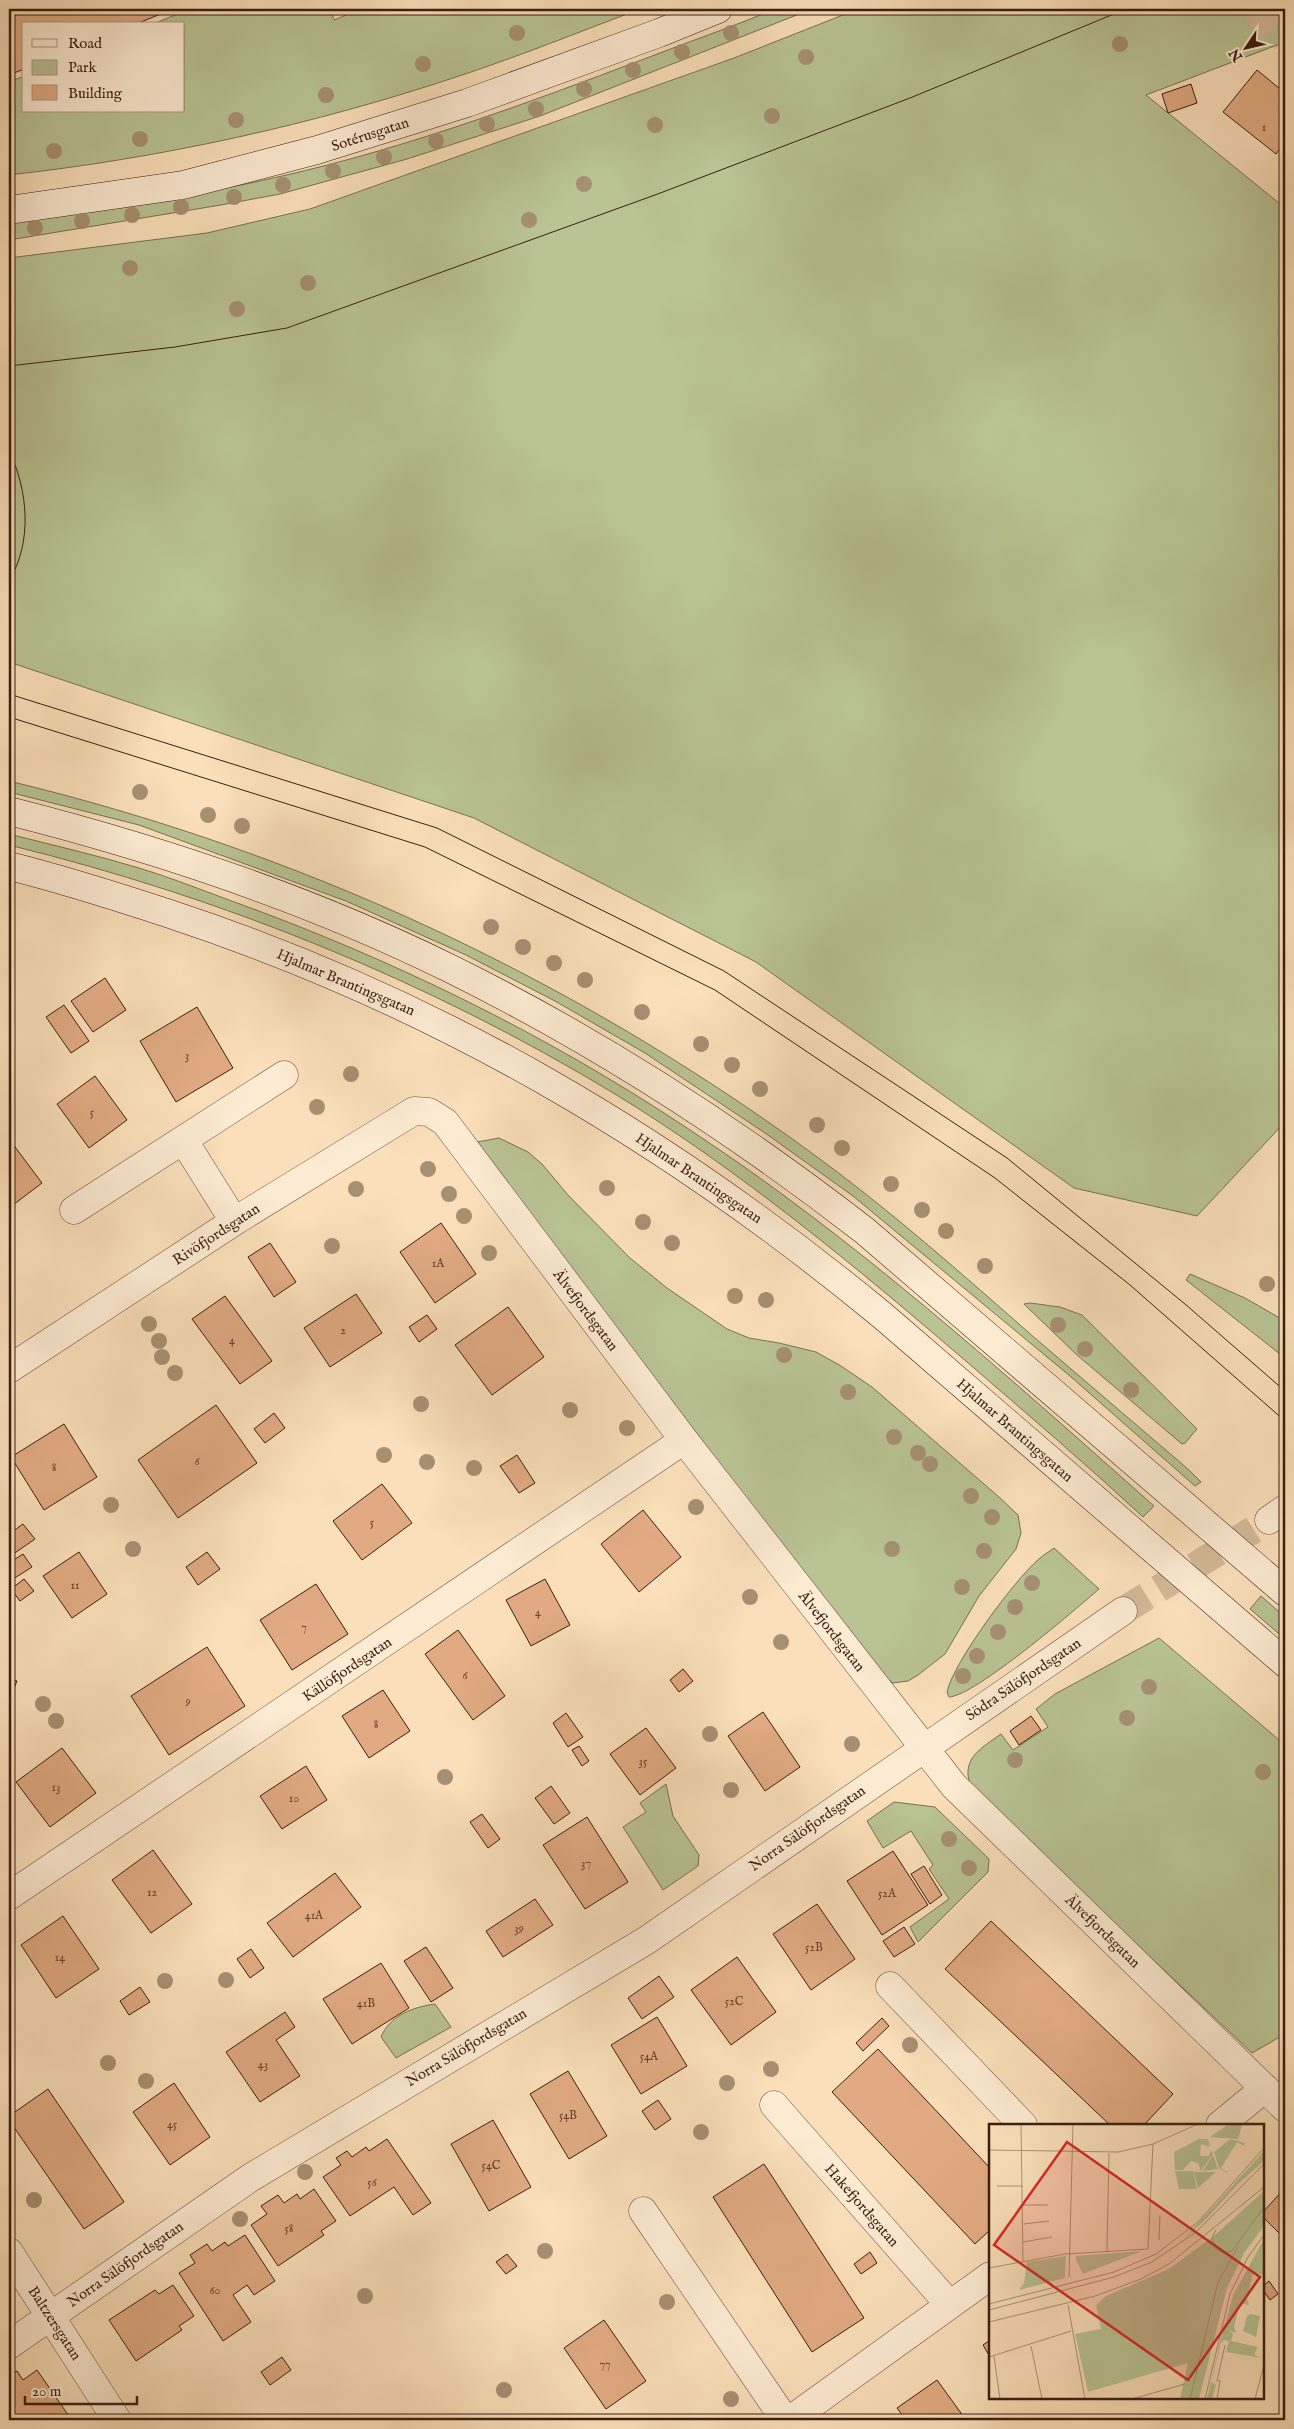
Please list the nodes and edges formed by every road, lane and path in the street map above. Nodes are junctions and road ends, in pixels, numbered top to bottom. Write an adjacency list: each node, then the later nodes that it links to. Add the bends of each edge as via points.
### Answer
1 (718, 9): 2 (street, Sotérusgatan, via 467,103 317,150 183,185)
2 (9, 210)
3 (9, 811): 12 (street, via 144,849 332,916 448,968 576,1035 639,1073 800,1181 865,1231)
4 (9, 866): 14 (street, Hjalmar Brantingsgatan, via 154,908 297,959 485,1046 603,1113 718,1188 818,1262)
5 (284, 1075): 7 (street)
6 (429, 1112): 9 (street, Rivöfjordsgatan, via 414,1111); 11 (street, Älvefjordsgatan, via 445,1122)
7 (184, 1141): 8 (street); 9 (street)
8 (74, 1210)
9 (234, 1221): 10 (street, Rivöfjordsgatan)
10 (9, 1369)
11 (684, 1440): 15 (street, Älvefjordsgatan); 16 (street, Källöfjordsgatan)
12 (1285, 1592)
13 (1123, 1611): 15 (street, Södra Sälöfjordsgatan)
14 (1285, 1663)
15 (923, 1748): 18 (street, Älvefjordsgatan, via 954,1786); 27 (street, Norra Sälöfjordsgatan, via 647,1940 258,2173)
16 (9, 1896)
17 (890, 1986): 21 (street)
18 (1265, 2088): 20 (street, Älvefjordsgatan); 22 (street)
19 (774, 2105): 26 (street, Hakefjordsgatan)
20 (1285, 2108)
21 (1022, 2124)
22 (1221, 2124)
23 (643, 2211): 30 (street)
24 (9, 2252): 27 (street, Baltzersgatan)
25 (989, 2277): 26 (street)
26 (949, 2304): 31 (street)
27 (51, 2315): 28 (street, Norra Sälöfjordsgatan); 29 (street, Baltzersgatan)
28 (9, 2345)
29 (117, 2420)
30 (785, 2420)
31 (790, 2420)

